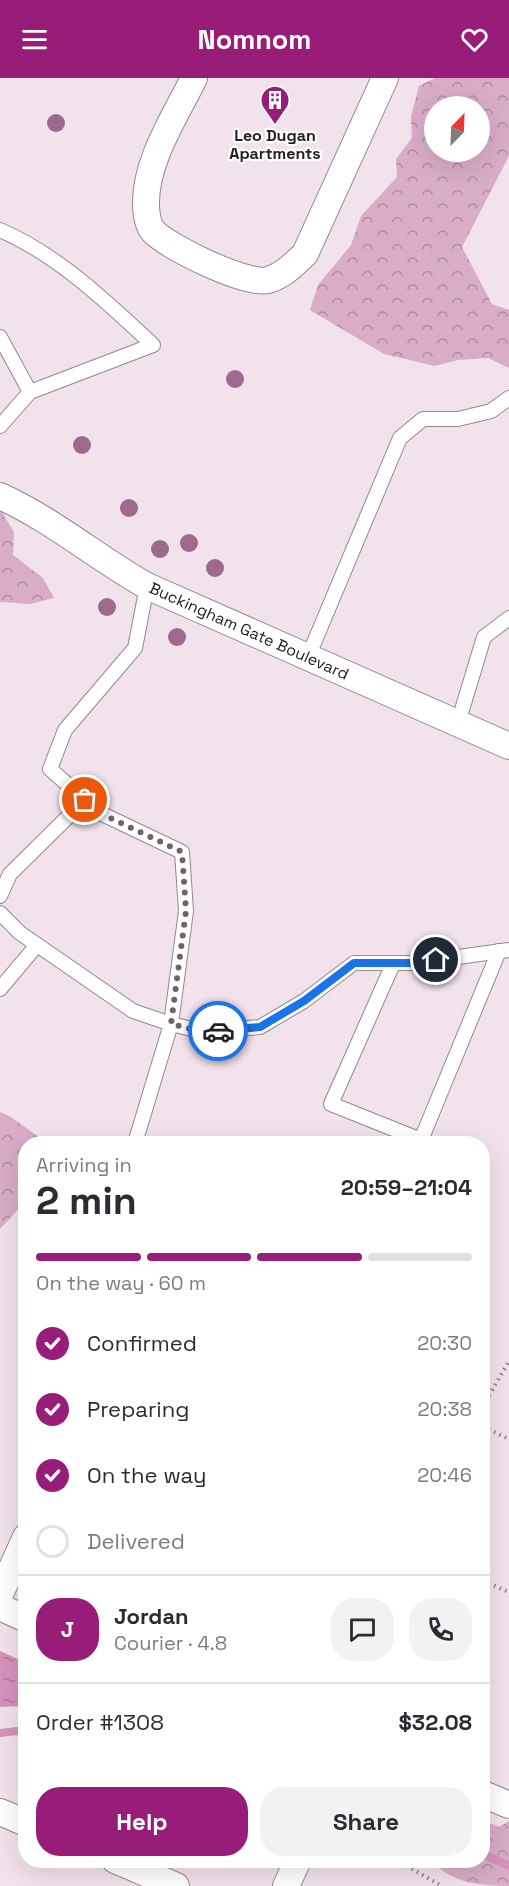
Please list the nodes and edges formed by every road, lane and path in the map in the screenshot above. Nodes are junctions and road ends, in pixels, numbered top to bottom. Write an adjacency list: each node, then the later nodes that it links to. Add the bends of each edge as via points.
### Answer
1 (194, 78): 2 (street, via 157,154 148,183 146,207 151,229 168,245 201,261 267,281 288,271 305,254)
2 (385, 78)
3 (0, 230): 5 (lane, via 27,242 107,302 153,345)
4 (0, 337): 5 (lane)
5 (30, 392): 7 (lane)
6 (509, 398): 11 (lane, via 491,411 458,419 423,419 400,438)
7 (0, 426)
8 (0, 496): 9 (street, Buckingham Gate Boulevard, via 47,519 111,566)
9 (147, 586): 11 (street, Buckingham Gate Boulevard); 14 (lane, via 135,648 65,730 50,768)
10 (509, 618): 12 (lane, via 484,637)
11 (308, 657): 12 (street, Buckingham Gate Boulevard)
12 (458, 723): 13 (street, Buckingham Gate Boulevard)
13 (509, 746)
14 (85, 800): 15 (lane, via 10,874); 21 (lane, via 100,813 182,852 186,911)
15 (0, 896)
16 (0, 913): 17 (lane)
17 (37, 945): 20 (lane); 21 (lane, via 134,1011)
18 (504, 951): 19 (lane); 24 (lane)
19 (393, 964): 21 (lane, via 354,963 304,1001 260,1027 204,1032); 23 (lane, via 331,1104)
20 (0, 989)
21 (171, 1024): 22 (lane)
22 (137, 1136)
23 (411, 1136)
24 (423, 1136)
25 (509, 1361): 26 (path)
26 (490, 1394)
27 (490, 1430): 28 (path)
28 (509, 1439)
29 (18, 1555): 32 (street)
30 (490, 1584): 31 (path)
31 (509, 1592)
32 (0, 1594)
33 (0, 1607): 34 (street)
34 (18, 1615)
35 (490, 1797): 36 (street)
36 (509, 1806)
37 (0, 1812): 38 (street)
38 (18, 1820)
39 (133, 1868): 42 (street)
40 (294, 1868): 43 (street)
41 (410, 1868): 44 (path)
42 (176, 1886)
43 (286, 1886)
44 (442, 1886)

